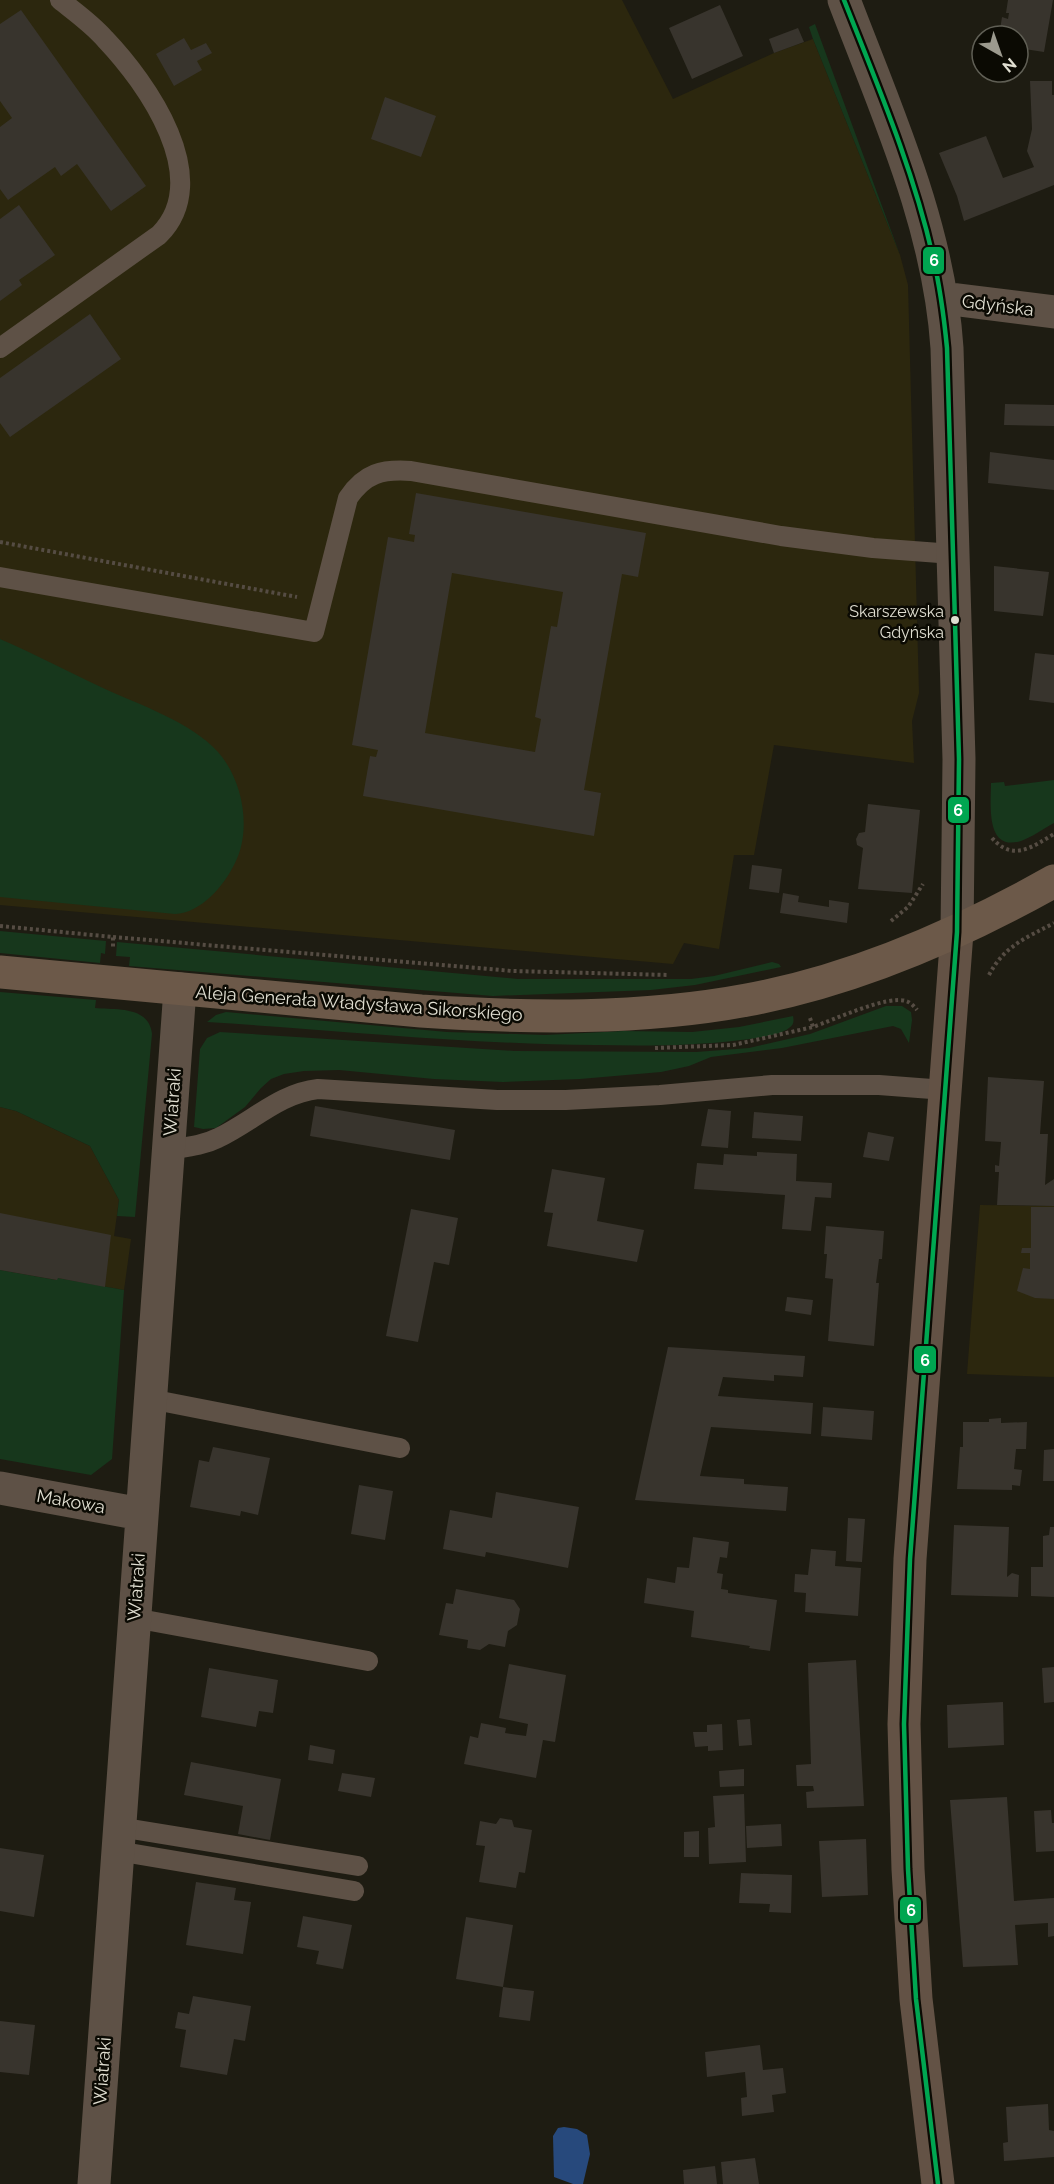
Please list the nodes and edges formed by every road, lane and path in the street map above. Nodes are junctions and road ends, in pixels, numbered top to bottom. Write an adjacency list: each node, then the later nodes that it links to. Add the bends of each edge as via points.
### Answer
1 (60, 0): 5 (lane, via 104,37 158,109 172,139 179,199 172,220 159,235)
2 (844, 0): 3 (street, via 917,195)
3 (942, 298): 4 (street, Gdyńska); 7 (street)
4 (1054, 312)
5 (0, 348)
6 (0, 542): 9 (path)
7 (953, 554): 9 (lane, via 781,536 395,470 367,477 348,498); 12 (street, via 959,770)
8 (0, 577): 9 (lane, via 314,632)
9 (322, 602)
10 (1054, 881): 12 (main road, Aleja Generała Władysława Sikorskiego)
11 (1054, 923): 16 (path, via 1012,945 996,961)
12 (957, 932): 17 (main road, Aleja Generała Władysława Sikorskiego, via 853,973); 19 (street)
13 (113, 937): 15 (path, via 512,971)
14 (0, 972): 18 (main road, Aleja Generała Władysława Sikorskiego)
15 (680, 974)
16 (985, 983)
17 (801, 988): 18 (main road, Aleja Generała Władysława Sikorskiego, via 701,1007 559,1016 421,1011); 19 (path, via 813,1027 897,1000 915,1006 921,1028)
18 (180, 989): 21 (street, Wiatraki)
19 (950, 1030): 20 (street)
20 (945, 1090): 21 (lane, via 879,1085 772,1085 660,1095 497,1100 318,1089 287,1097 217,1139); 32 (street, via 910,1559 904,1724 916,1999)
21 (168, 1150): 22 (street, Wiatraki)
22 (150, 1399): 23 (lane); 25 (street, Wiatraki)
23 (400, 1448)
24 (0, 1488): 25 (street, Makowa)
25 (141, 1514): 26 (street, Wiatraki)
26 (134, 1618): 27 (lane); 28 (street, Wiatraki)
27 (368, 1662)
28 (118, 1839): 29 (lane); 30 (lane); 31 (street, Wiatraki)
29 (358, 1866)
30 (354, 1891)
31 (94, 2184)
32 (938, 2184)

